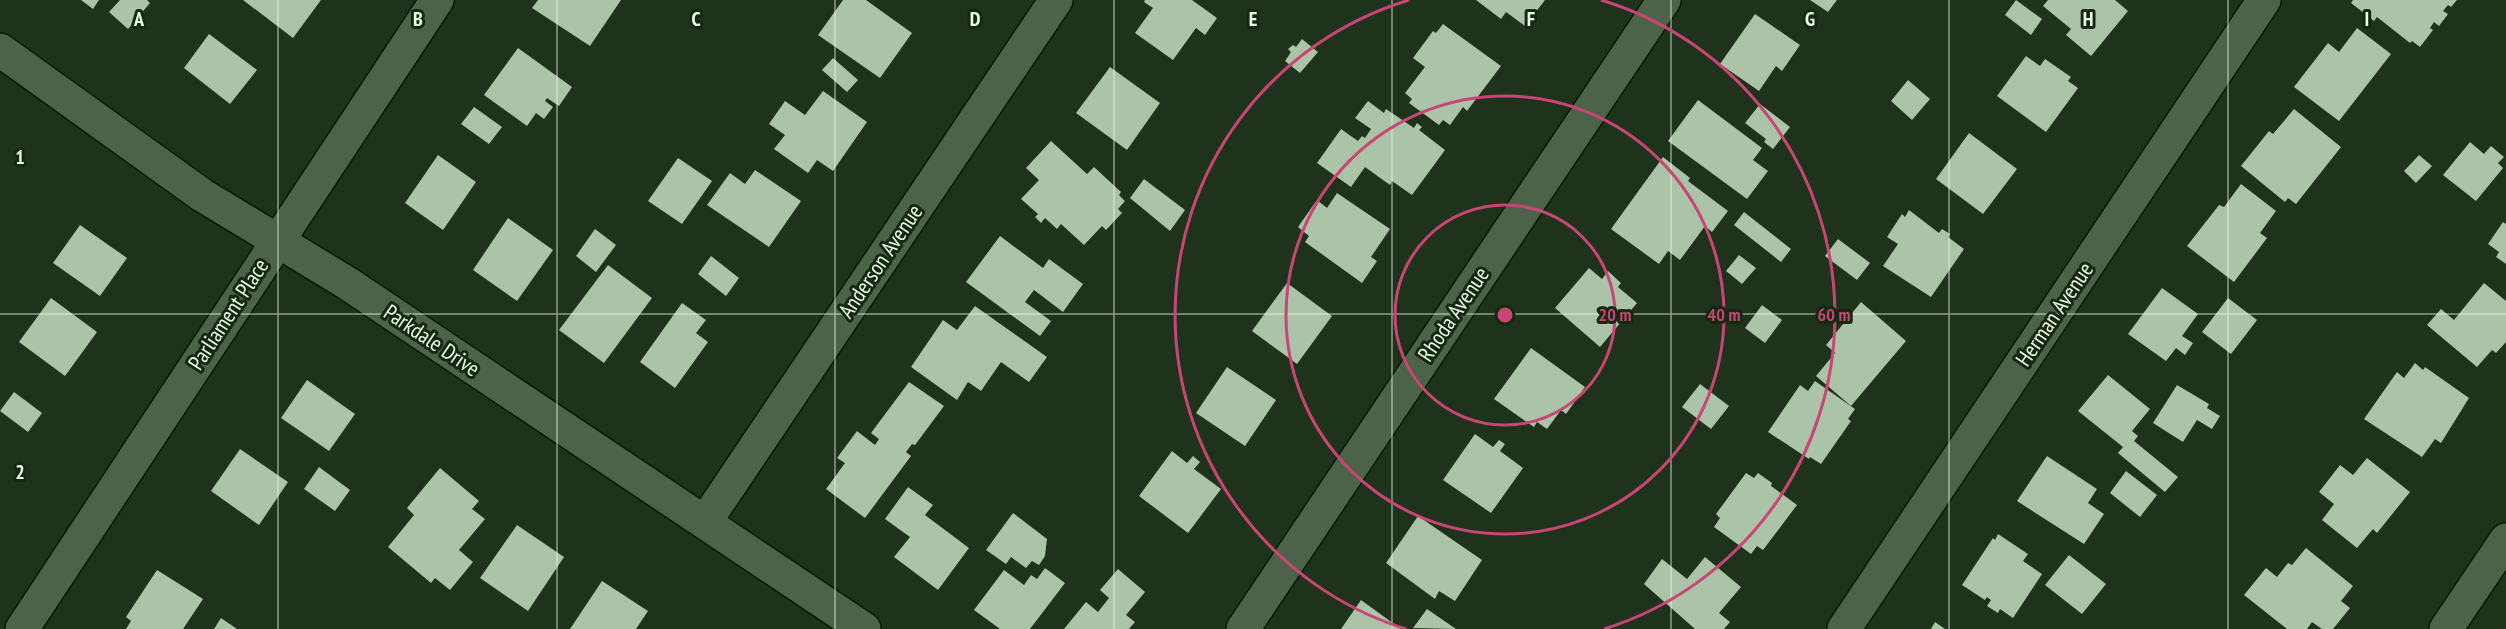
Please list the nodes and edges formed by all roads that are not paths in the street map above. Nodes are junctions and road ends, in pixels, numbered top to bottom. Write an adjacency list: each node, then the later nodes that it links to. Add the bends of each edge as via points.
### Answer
1 (437, 0): 6 (street, Parliament Place)
2 (1056, 0): 7 (street, Anderson Avenue)
3 (1664, 0): 11 (street, Rhoda Avenue)
4 (2264, 0): 12 (street, Herman Avenue)
5 (0, 50): 6 (street, Parkdale Drive, via 201,195)
6 (276, 240): 7 (street, Parkdale Drive); 9 (street, Parliament Place)
7 (705, 522): 10 (street, Parkdale Drive)
8 (2506, 540): 13 (street)
9 (22, 629)
10 (864, 629)
11 (1243, 629)
12 (1844, 629)
13 (2446, 629)

